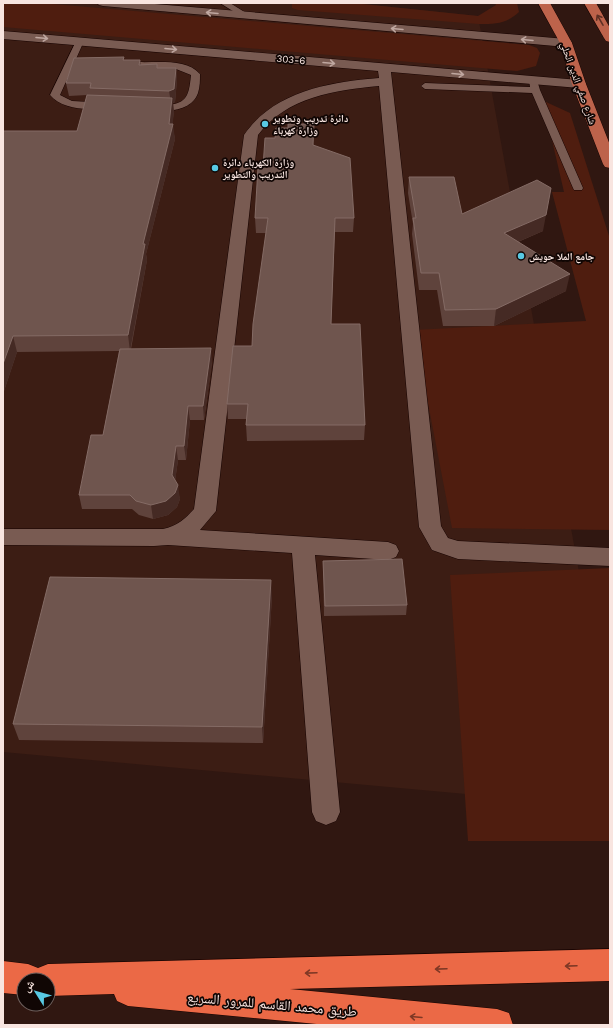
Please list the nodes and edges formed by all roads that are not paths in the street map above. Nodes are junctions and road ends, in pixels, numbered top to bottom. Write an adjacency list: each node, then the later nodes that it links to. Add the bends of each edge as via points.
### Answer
1 (103, 3): 5 (street, one-way to 1)
2 (224, 3): 5 (lane)
3 (544, 3): 9 (main road, شارع صفي الدين الحلي)
4 (590, 3): 7 (main road, one-way to 4)
5 (247, 16): 9 (street, one-way to 5, via 274,13)
6 (3, 35): 8 (street, 303-6, one-way to 8)
7 (610, 38)
8 (80, 41): 11 (street, 303-6, one-way to 11); 15 (lane, via 74,62 55,95 58,100 69,104)
9 (566, 43): 12 (main road, شارع صفي الدين الحلي)
10 (130, 65): 16 (lane, via 175,66 190,69 196,74 193,95 184,104 172,108)
11 (384, 74): 13 (street, 303-6, one-way to 13); 20 (street, via 307,96 287,105 257,125 251,135 205,511 192,527); 23 (street, via 430,527 440,544 458,550)
12 (579, 84): 13 (street, 303-6); 17 (main road, شارع صفي الدين الحلي)
13 (534, 85): 14 (lane); 18 (lane)
14 (425, 86)
15 (117, 106)
16 (140, 107)
17 (610, 164)
18 (578, 188)
19 (3, 536): 20 (street)
20 (170, 536): 21 (street)
21 (303, 545): 22 (street); 24 (street)
22 (388, 551)
23 (610, 557)
24 (326, 812)
25 (610, 965): 28 (highway, one-way to 28)
26 (3, 977): 27 (highway)
27 (16, 979)
28 (56, 981)
29 (56, 982): 30 (highway, طريق محمد القاسم للمرور السريع, one-way to 29)
30 (497, 1025)

